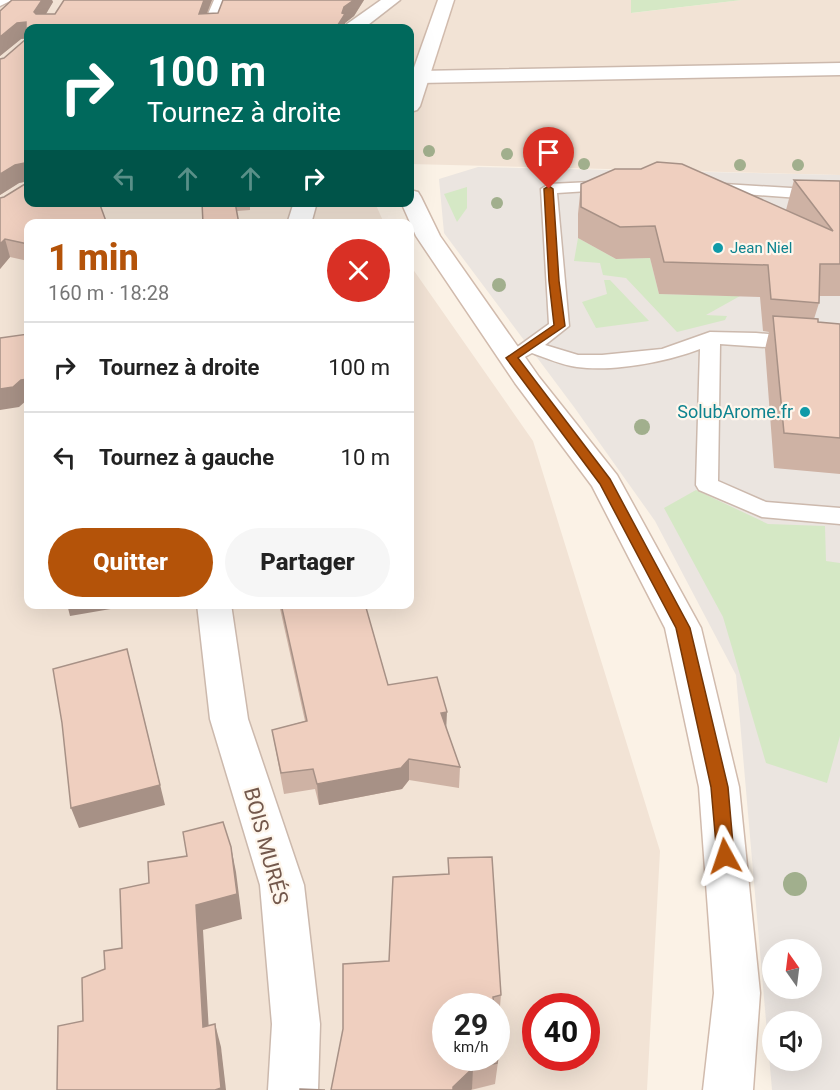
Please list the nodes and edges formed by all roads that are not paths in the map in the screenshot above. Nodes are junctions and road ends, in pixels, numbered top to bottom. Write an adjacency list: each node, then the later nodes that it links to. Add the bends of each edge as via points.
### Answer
1 (6, 0): 5 (lane)
2 (222, 0): 6 (street)
3 (392, 0): 7 (street)
4 (446, 0): 9 (street)
5 (0, 2)
6 (212, 24)
7 (359, 24)
8 (840, 69): 9 (street)
9 (419, 77): 10 (street)
10 (414, 93)
11 (628, 186): 17 (lane, via 549,189 559,326)
12 (686, 187): 13 (lane)
13 (840, 196)
14 (414, 206): 17 (street, via 428,236)
15 (710, 338): 16 (lane); 17 (lane, via 665,355 602,361); 18 (lane, via 707,485 762,509)
16 (840, 346)
17 (520, 352): 21 (street, via 606,482 683,628 719,787 737,993)
18 (840, 516)
19 (215, 609): 20 (street, BOIS MURÉS, via 229,719 282,885 296,1024)
20 (293, 1090)
21 (728, 1090)

